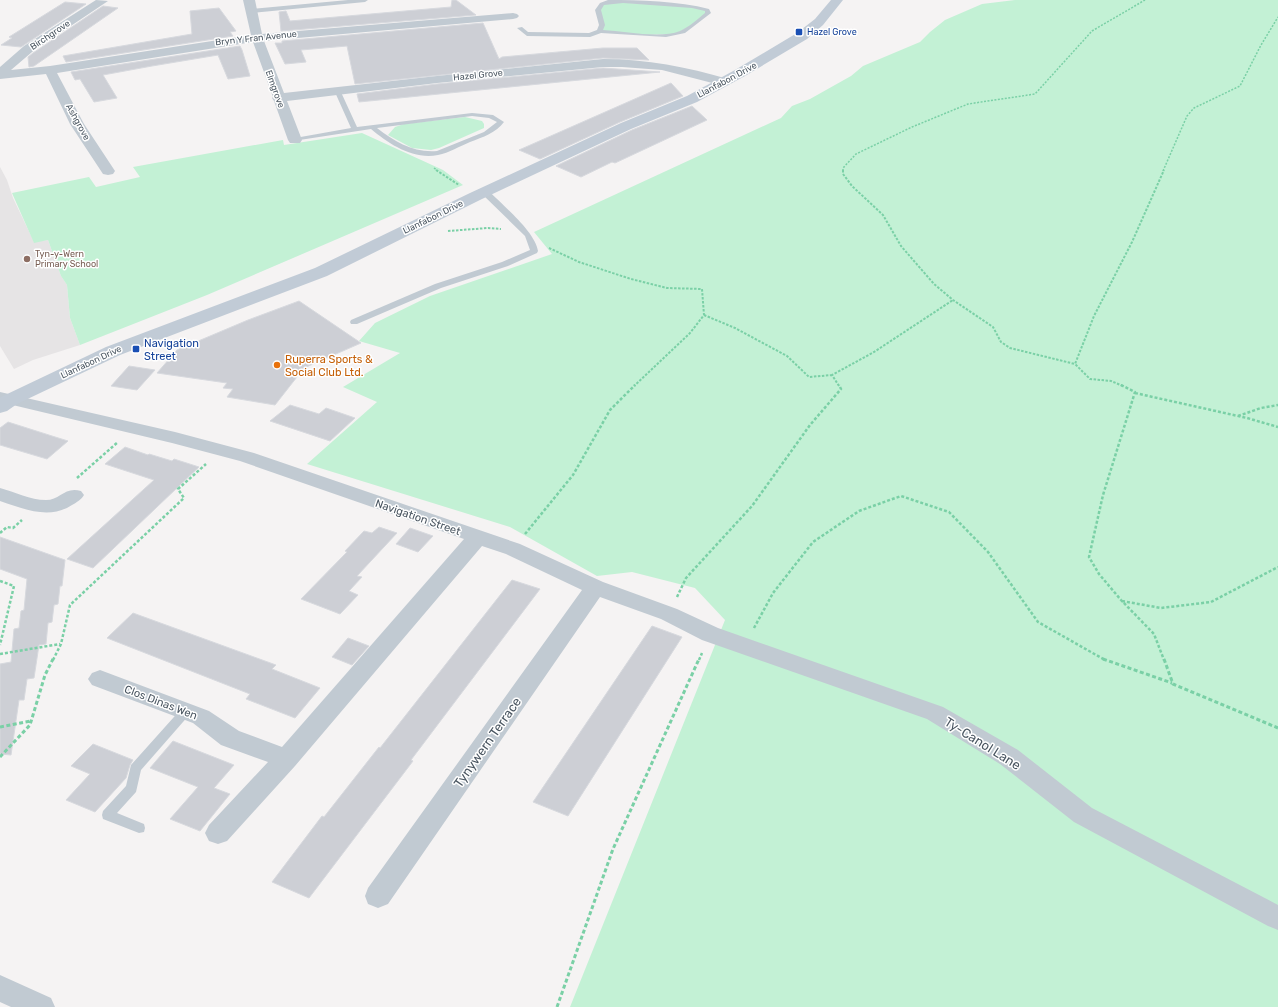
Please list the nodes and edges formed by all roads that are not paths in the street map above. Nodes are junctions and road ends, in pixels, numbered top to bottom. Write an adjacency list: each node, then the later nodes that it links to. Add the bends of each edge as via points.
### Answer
1 (365, 0): 4 (lane)
2 (837, 0): 11 (street, Llanfabon Drive, via 819,22 802,36)
3 (102, 1): 10 (street, Birchgrove, via 28,49)
4 (349, 1): 5 (lane)
5 (250, 5): 8 (street, Elmgrove)
6 (520, 28): 7 (lane, via 527,34 541,36 590,35); 8 (street, Bryn Y Fran Avenue, via 513,10)
7 (600, 31): 7 (lane, via 602,25 598,10 602,4 608,2 692,6 707,10 708,13 683,32 674,34 644,35)
8 (257, 37): 9 (street, Bryn Y Fran Avenue); 13 (street, Elmgrove)
9 (50, 70): 10 (street, Bryn Y Fran Avenue); 17 (street, Ashgrove, via 78,124)
10 (0, 74)
11 (724, 82): 12 (street, Hazel Grove, via 676,69 620,63); 18 (street, Llanfabon Drive, via 692,99 626,126)
12 (337, 90): 13 (street, Hazel Grove); 15 (lane)
13 (278, 98): 16 (street, Elmgrove)
14 (372, 127): 14 (lane, via 390,142 420,154 430,154 485,134 501,122 496,117 482,115); 15 (lane)
15 (355, 130): 16 (lane)
16 (295, 140)
17 (108, 171)
18 (485, 192): 19 (lane, via 525,231 533,243 534,251 505,264 438,286); 20 (street, Llanfabon Drive, via 321,272 113,352)
19 (354, 322)
20 (3, 402): 23 (street, Navigation Street, via 134,428 247,457)
21 (74, 487): 22 (street, via 63,502 52,506 39,506)
22 (0, 494)
23 (478, 538): 24 (street, Navigation Street, via 513,549); 28 (street)
24 (595, 587): 25 (street, Navigation Street, via 669,614); 31 (street, Tynywern Terrace)
25 (710, 634): 32 (street, Ty-Canol Lane, via 935,713 1009,757 1083,815)
26 (100, 679): 27 (street, Clos Dinas Wen)
27 (186, 711): 28 (street, Clos Dinas Wen, via 201,717 230,738); 29 (lane, via 135,768 132,788 108,815)
28 (286, 759): 30 (street)
29 (139, 828)
30 (218, 834)
31 (378, 896)
32 (1278, 918)
33 (0, 988): 34 (street)
34 (41, 1007)

